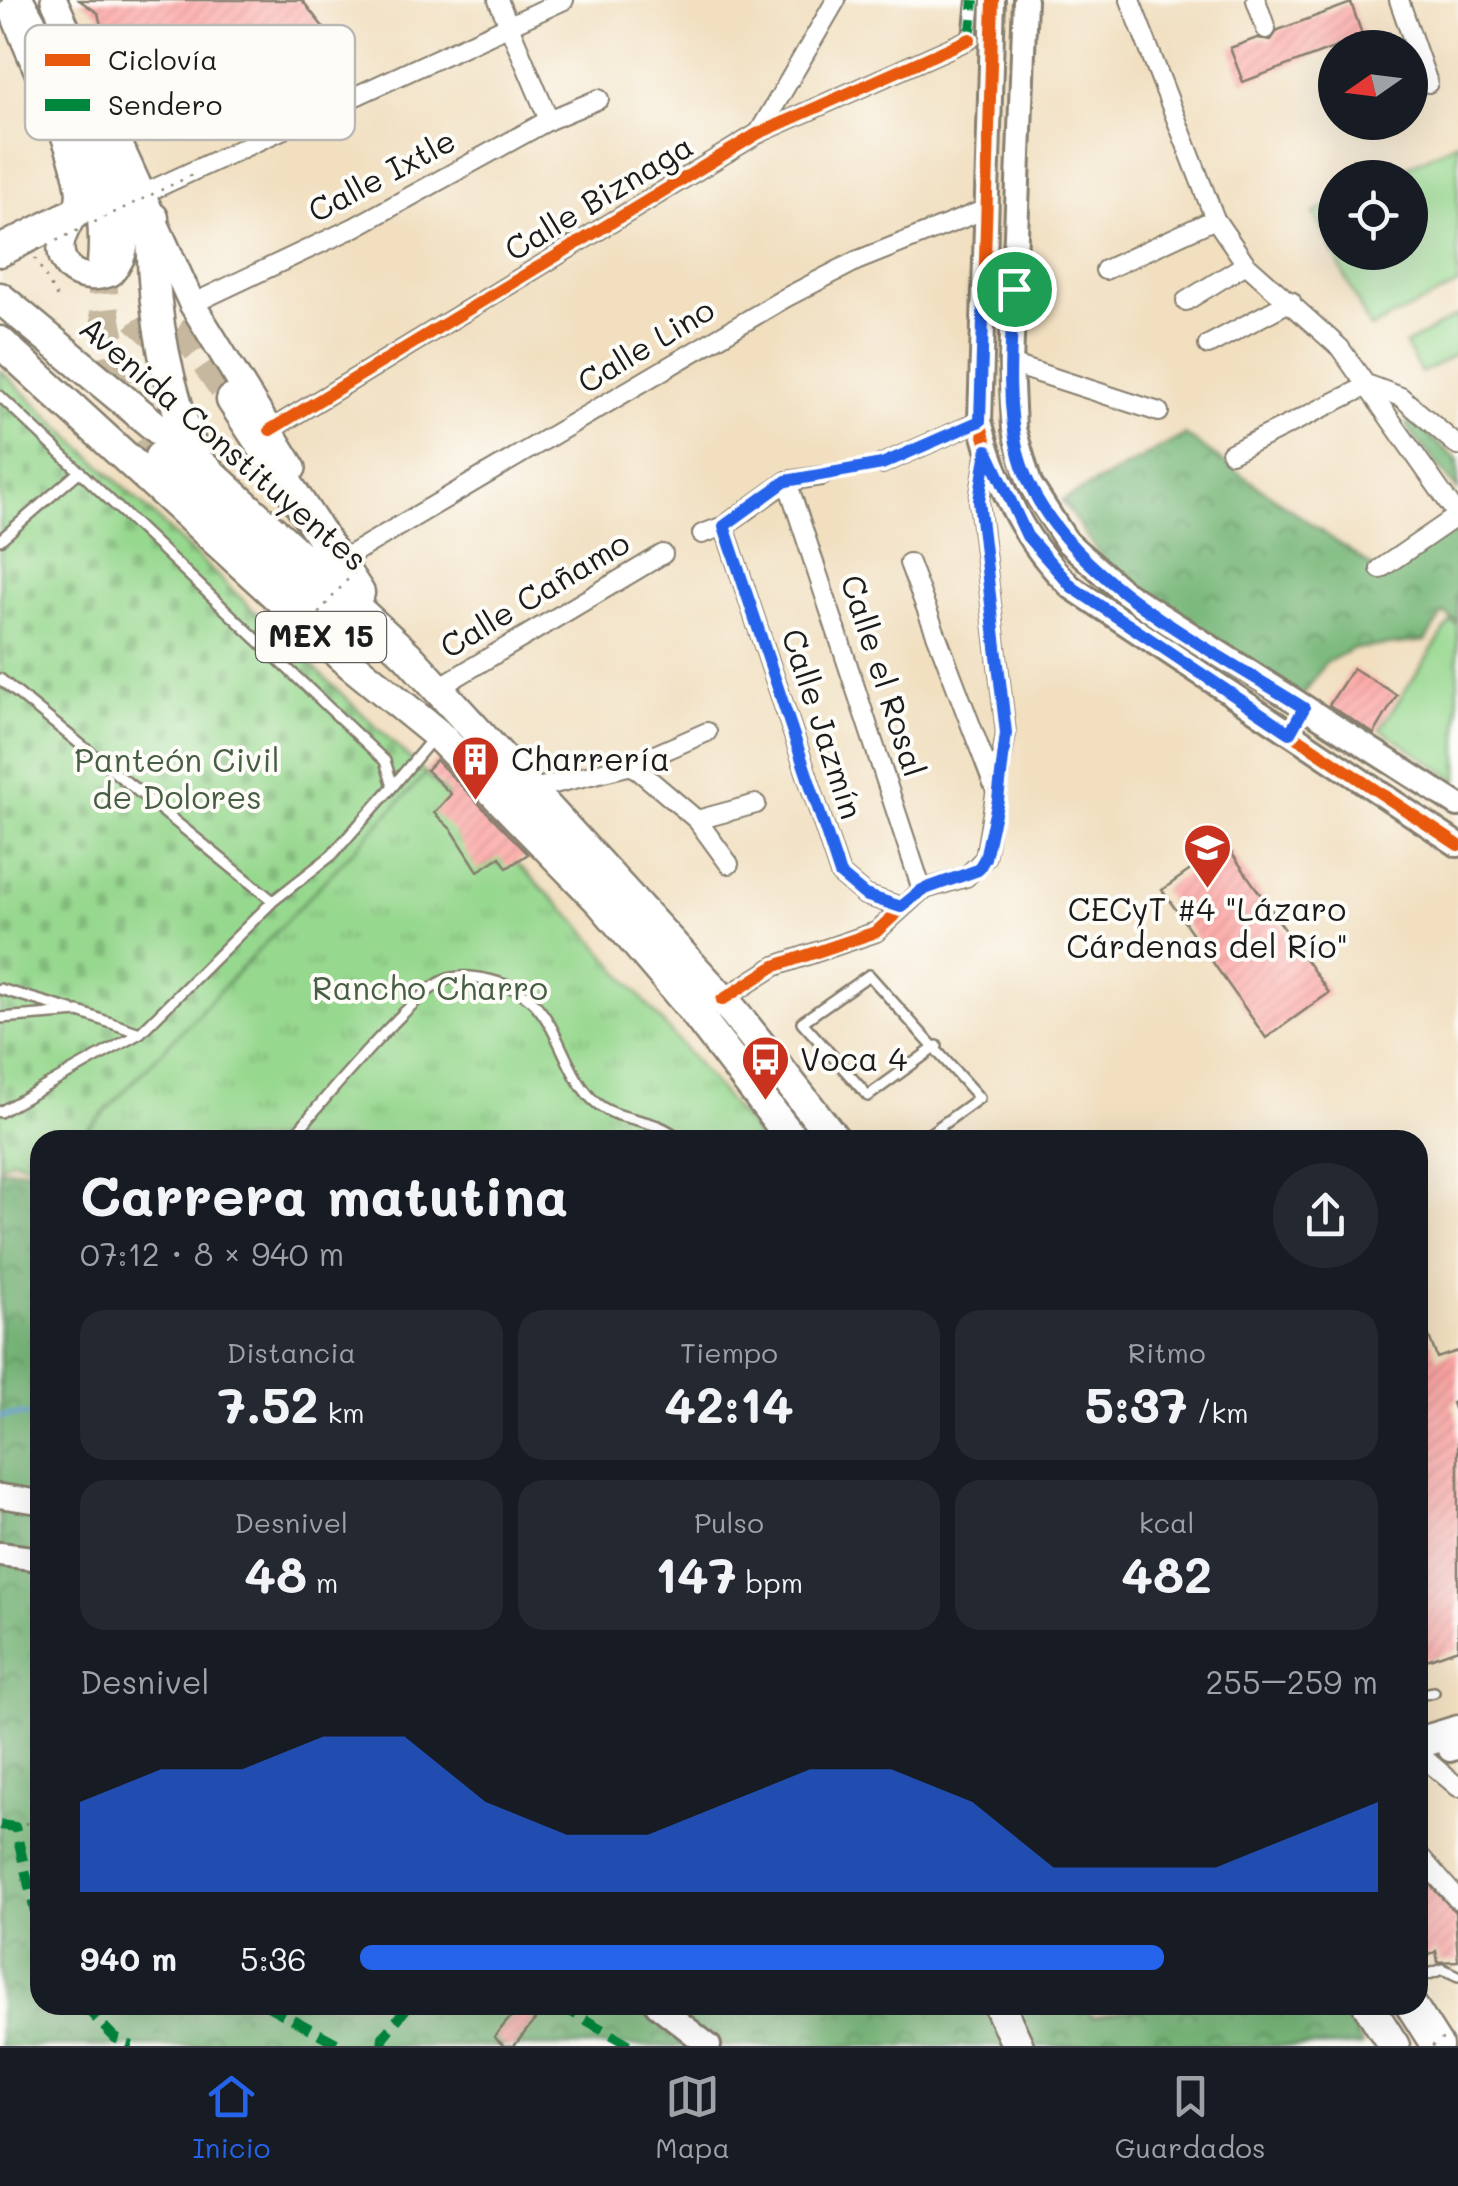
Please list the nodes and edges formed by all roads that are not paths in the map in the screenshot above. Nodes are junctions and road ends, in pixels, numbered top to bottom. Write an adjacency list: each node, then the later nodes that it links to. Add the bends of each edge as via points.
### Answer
1 (9, 0): 19 (main road)
2 (18, 0): 13 (highway)
3 (54, 0): 14 (main road)
4 (498, 0): 15 (street)
5 (564, 0): 15 (street)
6 (836, 0): 23 (street)
7 (974, 0): 18 (street, Calle Biznaga)
8 (993, 0): 30 (street)
9 (1025, 0): 38 (street)
10 (1130, 0): 32 (street)
11 (1256, 0): 16 (street)
12 (1398, 0): 17 (street)
13 (30, 25)
14 (65, 25)
15 (508, 26): 21 (street); 22 (street)
16 (1266, 29)
17 (1409, 30)
18 (970, 39): 23 (street, Calle Biznaga)
19 (25, 41)
20 (599, 99): 22 (street, Calle Ixtle)
21 (355, 102)
22 (549, 120): 42 (street, Calle Ixtle, via 355,227)
23 (758, 134): 51 (street, Calle Biznaga)
24 (63, 140): 31 (main road, via 80,193)
25 (84, 140): 34 (highway, via 104,203)
26 (113, 140): 31 (main road, via 127,238 112,273 75,274 63,260 60,244)
27 (118, 140): 29 (main road)
28 (280, 140): 29 (street)
29 (148, 206): 42 (main road); 56 (highway, via 164,357)
30 (986, 209): 37 (street); 66 (street, Calle Lino, via 810,284)
31 (75, 213): 33 (highway)
32 (1215, 219): 35 (street); 36 (street)
33 (0, 251)
34 (103, 264)
35 (1246, 264): 40 (street); 41 (street)
36 (1106, 270)
37 (984, 284): 38 (street); 50 (street)
38 (1014, 289): 45 (street)
39 (0, 298): 56 (highway, Avenida Constituyentes / MEX 15)
40 (1186, 300)
41 (1291, 302): 44 (street); 46 (street)
42 (192, 304): 51 (main road)
43 (0, 342): 76 (highway, MEX 15, via 351,664)
44 (1208, 345)
45 (1011, 364): 49 (street); 73 (street, via 1020,457 1068,542 1123,592)
46 (1369, 385): 52 (street, via 1401,397); 54 (street); 61 (street)
47 (0, 396): 58 (lane)
48 (232, 400): 69 (highway)
49 (1159, 412)
50 (980, 421): 53 (street); 57 (street)
51 (270, 430): 66 (main road)
52 (1458, 446)
53 (987, 450): 75 (street, via 1027,536 1060,576); 80 (street, via 979,501 1006,722)
54 (1231, 453)
55 (160, 457): 84 (highway, via 376,652 445,722)
56 (197, 461): 70 (highway, Avenida Constituyentes / MEX 15)
57 (882, 464)
58 (80, 471): 64 (lane); 78 (lane, via 384,761)
59 (822, 476): 60 (street)
60 (786, 481): 62 (street); 87 (street, Calle el Rosal)
61 (1458, 516): 68 (street)
62 (724, 526): 63 (street); 89 (street, Calle Jazmín, via 840,874 865,895)
63 (702, 534)
64 (0, 540)
65 (662, 554): 72 (street, Calle Cañamo)
66 (358, 557): 69 (main road)
67 (909, 562): 80 (street)
68 (1380, 570)
69 (354, 586): 70 (highway)
70 (407, 655): 72 (highway, Avenida Constituyentes / MEX 15)
71 (0, 679): 88 (lane)
72 (438, 688): 79 (highway, Avenida Constituyentes / MEX 15)
73 (1304, 708): 75 (street); 82 (street)
74 (707, 732): 77 (street)
75 (1290, 733): 85 (street)
76 (437, 734): 78 (lane); 84 (highway, MEX 15)
77 (632, 765): 79 (street); 83 (street)
78 (393, 786): 88 (lane, via 332,855)
79 (529, 790): 91 (highway, Avenida Constituyentes / MEX 15)
80 (998, 800): 87 (street, via 985,858 966,877)
81 (756, 804): 83 (street)
82 (1458, 805)
83 (697, 820): 86 (street)
84 (542, 841): 99 (highway, MEX 15, via 694,1011)
85 (1458, 844)
86 (729, 864)
87 (922, 890): 89 (street)
88 (273, 902): 94 (lane)
89 (901, 907): 91 (street, via 876,932 775,966)
90 (0, 990): 92 (lane)
91 (722, 1000): 100 (highway, Avenida Constituyentes / MEX 15)
92 (79, 1012): 93 (lane); 94 (lane)
93 (0, 1018)
94 (140, 1032): 96 (lane)
95 (937, 1046): 95 (lane, via 869,975 802,1022 868,1096); 101 (lane, via 979,1098)
96 (0, 1112)
97 (300, 1130): 98 (lane, via 411,1007 443,980 466,976 531,1000 594,1101 619,1116)
98 (671, 1130)
99 (785, 1130)
100 (827, 1130)
101 (935, 1130)
102 (0, 1496): 103 (street)
103 (30, 1500)
104 (0, 1554): 105 (street)
105 (30, 1558)
106 (1434, 1692): 107 (lane)
107 (1428, 1693)
108 (1428, 1743): 109 (highway)
109 (1455, 1743)
110 (1428, 1762): 111 (street)
111 (1458, 1787)
112 (1428, 1866): 113 (street)
113 (1458, 1900)
114 (1428, 1974): 115 (lane, via 1443,1969)
115 (1457, 1977)
116 (670, 2015): 122 (street)
117 (1004, 2015): 123 (highway)
118 (1369, 2015): 124 (highway)
119 (1374, 2015): 125 (highway)
120 (1419, 2015): 121 (highway)
121 (1439, 2042)
122 (709, 2046)
123 (1018, 2046)
124 (1377, 2046)
125 (1394, 2046)

